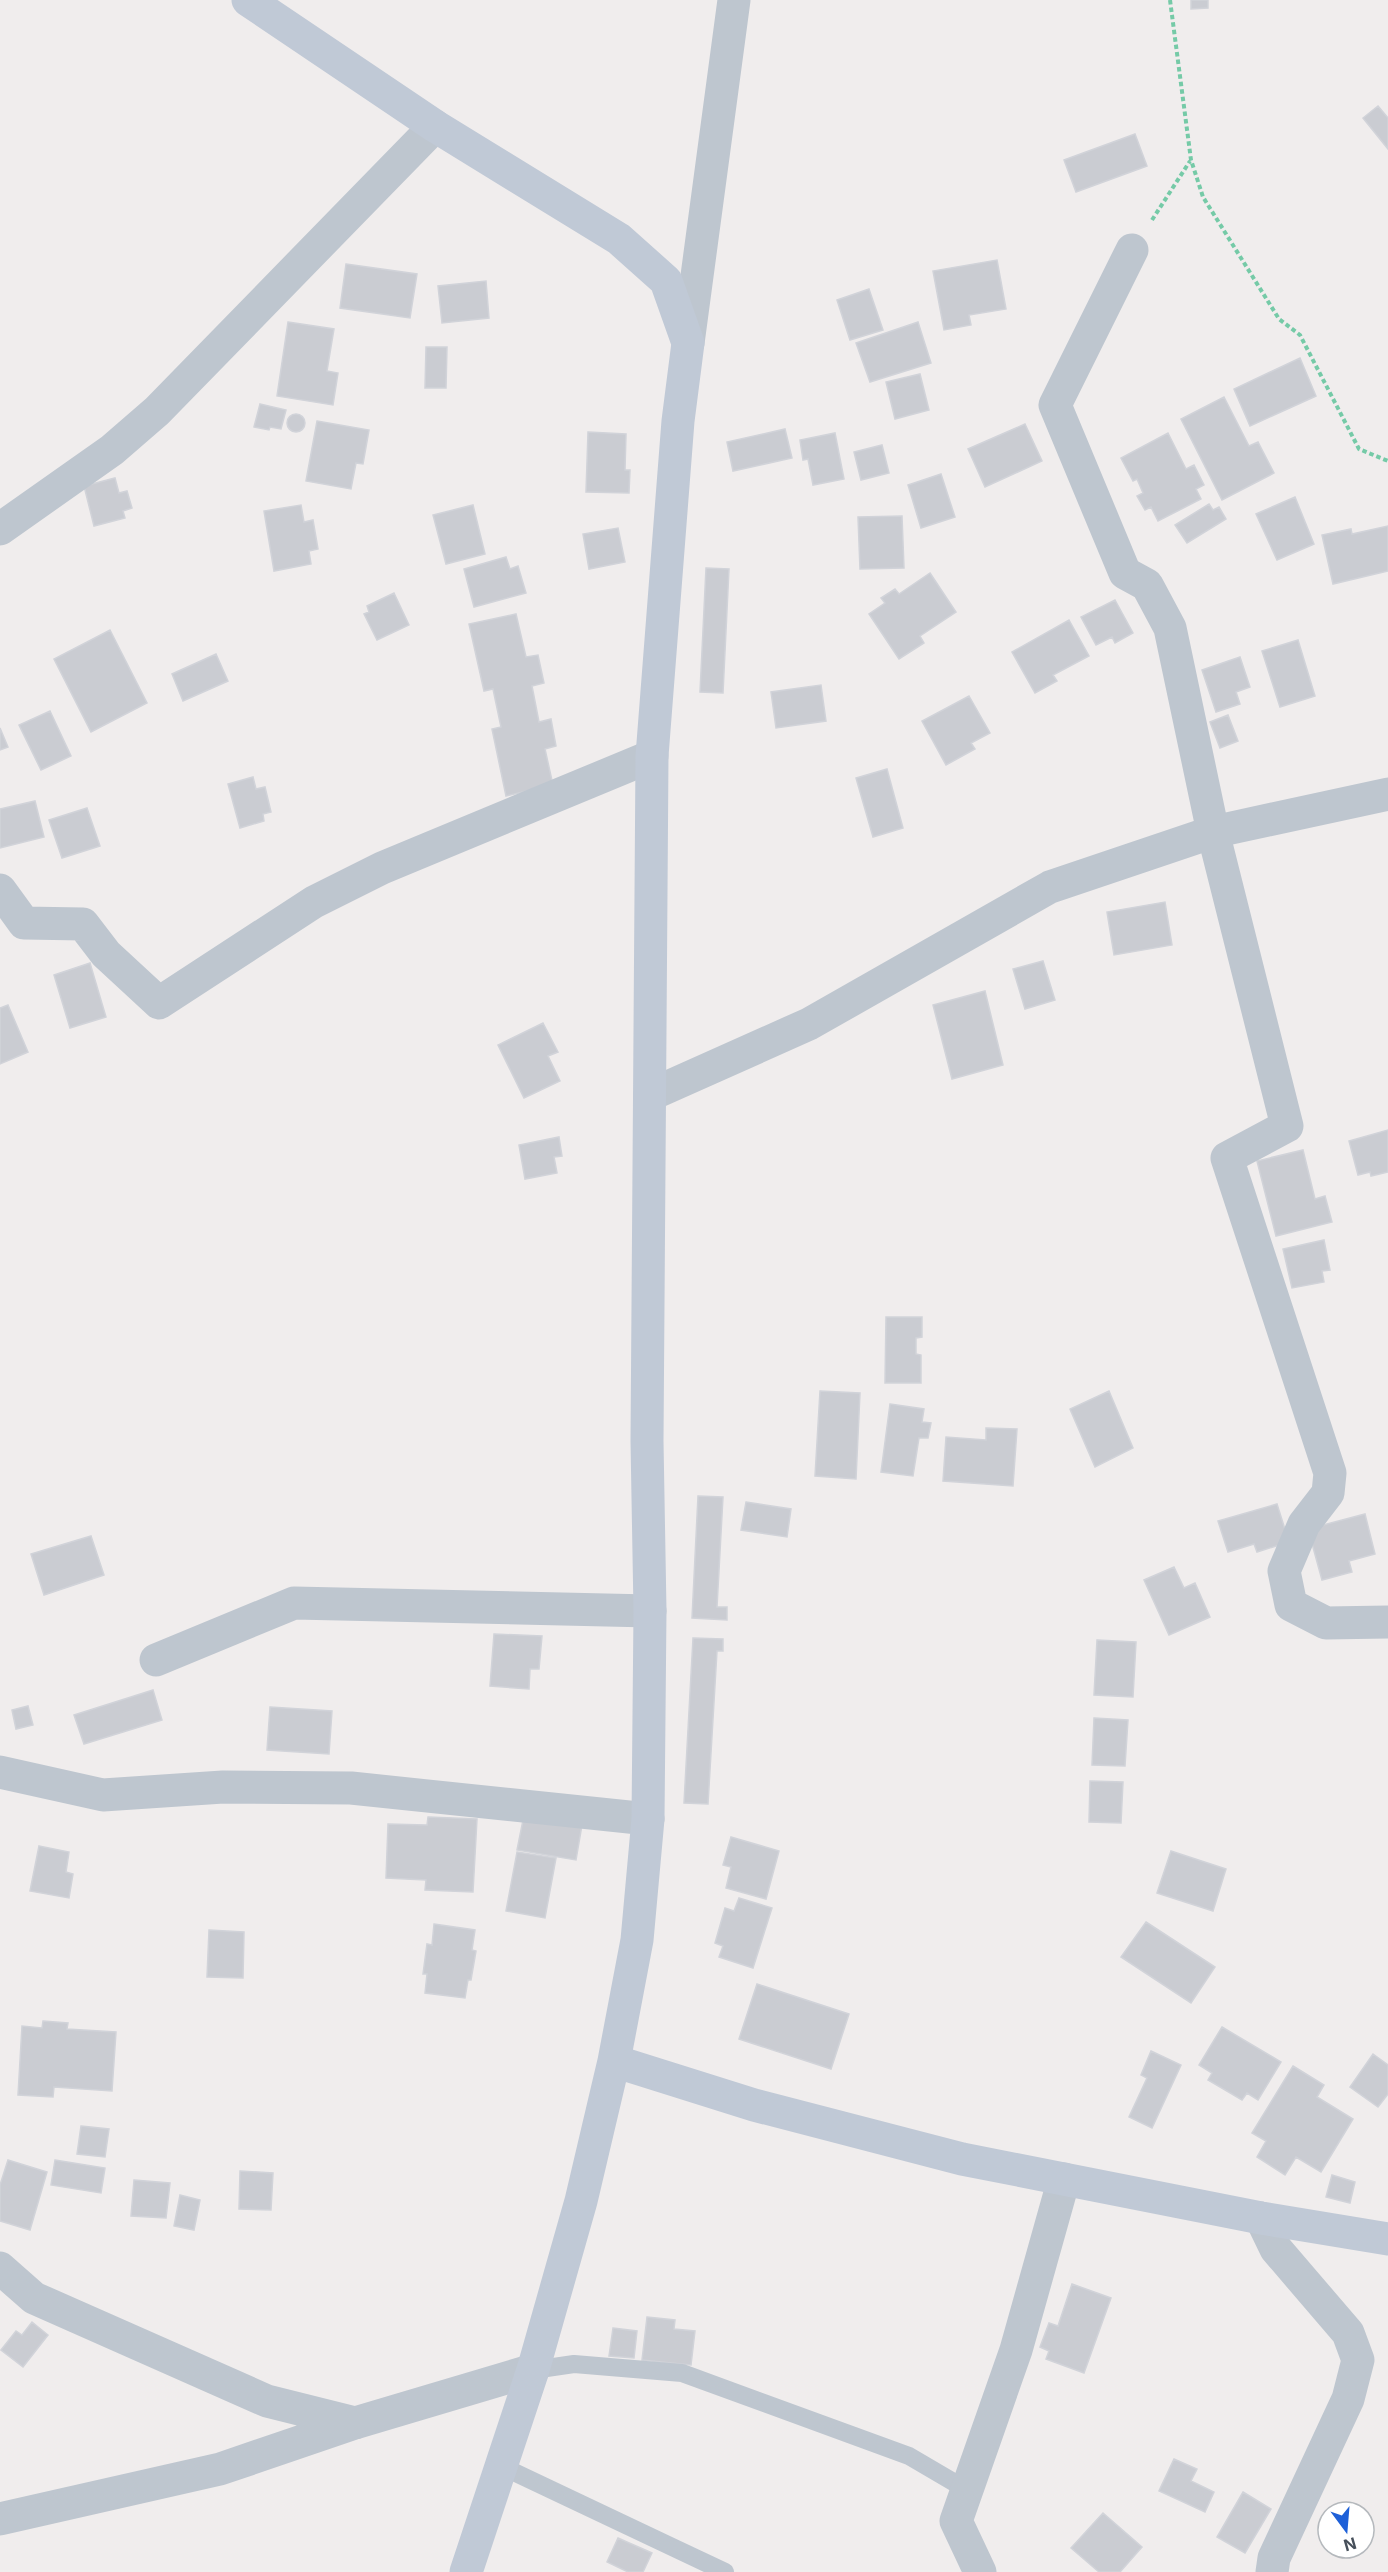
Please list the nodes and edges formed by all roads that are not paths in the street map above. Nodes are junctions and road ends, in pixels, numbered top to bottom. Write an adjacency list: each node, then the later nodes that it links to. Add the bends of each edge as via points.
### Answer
1 (248, 0): 3 (street)
2 (734, 0): 5 (street)
3 (435, 126): 5 (street, via 619,239 666,281); 6 (street, via 157,411 112,450)
4 (1132, 250): 9 (street, via 1055,405 1125,573 1147,585 1170,628)
5 (688, 343): 7 (street, via 678,421)
6 (0, 529)
7 (652, 756): 10 (street, via 382,868 323,897 159,1003 106,954 83,924 24,923); 11 (street)
8 (1388, 794): 9 (street)
9 (1213, 832): 11 (street, via 1050,887 809,1024); 13 (street, via 1287,1126 1227,1158 1330,1473 1328,1493 1304,1524 1284,1570 1291,1605 1326,1623)
10 (0, 890)
11 (650, 1095): 12 (street)
12 (650, 1611): 14 (street, via 294,1603); 16 (street)
13 (1388, 1622)
14 (156, 1660)
15 (0, 1772): 16 (street, via 103,1794 223,1787 351,1788)
16 (648, 1819): 17 (street, via 637,1940)
17 (614, 2061): 18 (street, via 754,2105 962,2159); 22 (street, via 581,2200)
18 (1064, 2179): 19 (street); 25 (street, via 1016,2350)
19 (1261, 2218): 20 (street); 30 (street, via 1276,2249 1348,2333 1358,2360 1348,2399 1274,2558)
20 (1388, 2239)
21 (0, 2268): 23 (street, via 34,2298 267,2401)
22 (533, 2370): 23 (street); 24 (street); 25 (lane, via 574,2364 682,2373 909,2456)
23 (355, 2423): 26 (street, via 220,2469)
24 (501, 2466): 27 (street); 28 (lane)
25 (967, 2490): 29 (street, via 956,2522)
26 (0, 2519)
27 (466, 2572)
28 (725, 2572)
29 (980, 2572)
30 (1272, 2572)

